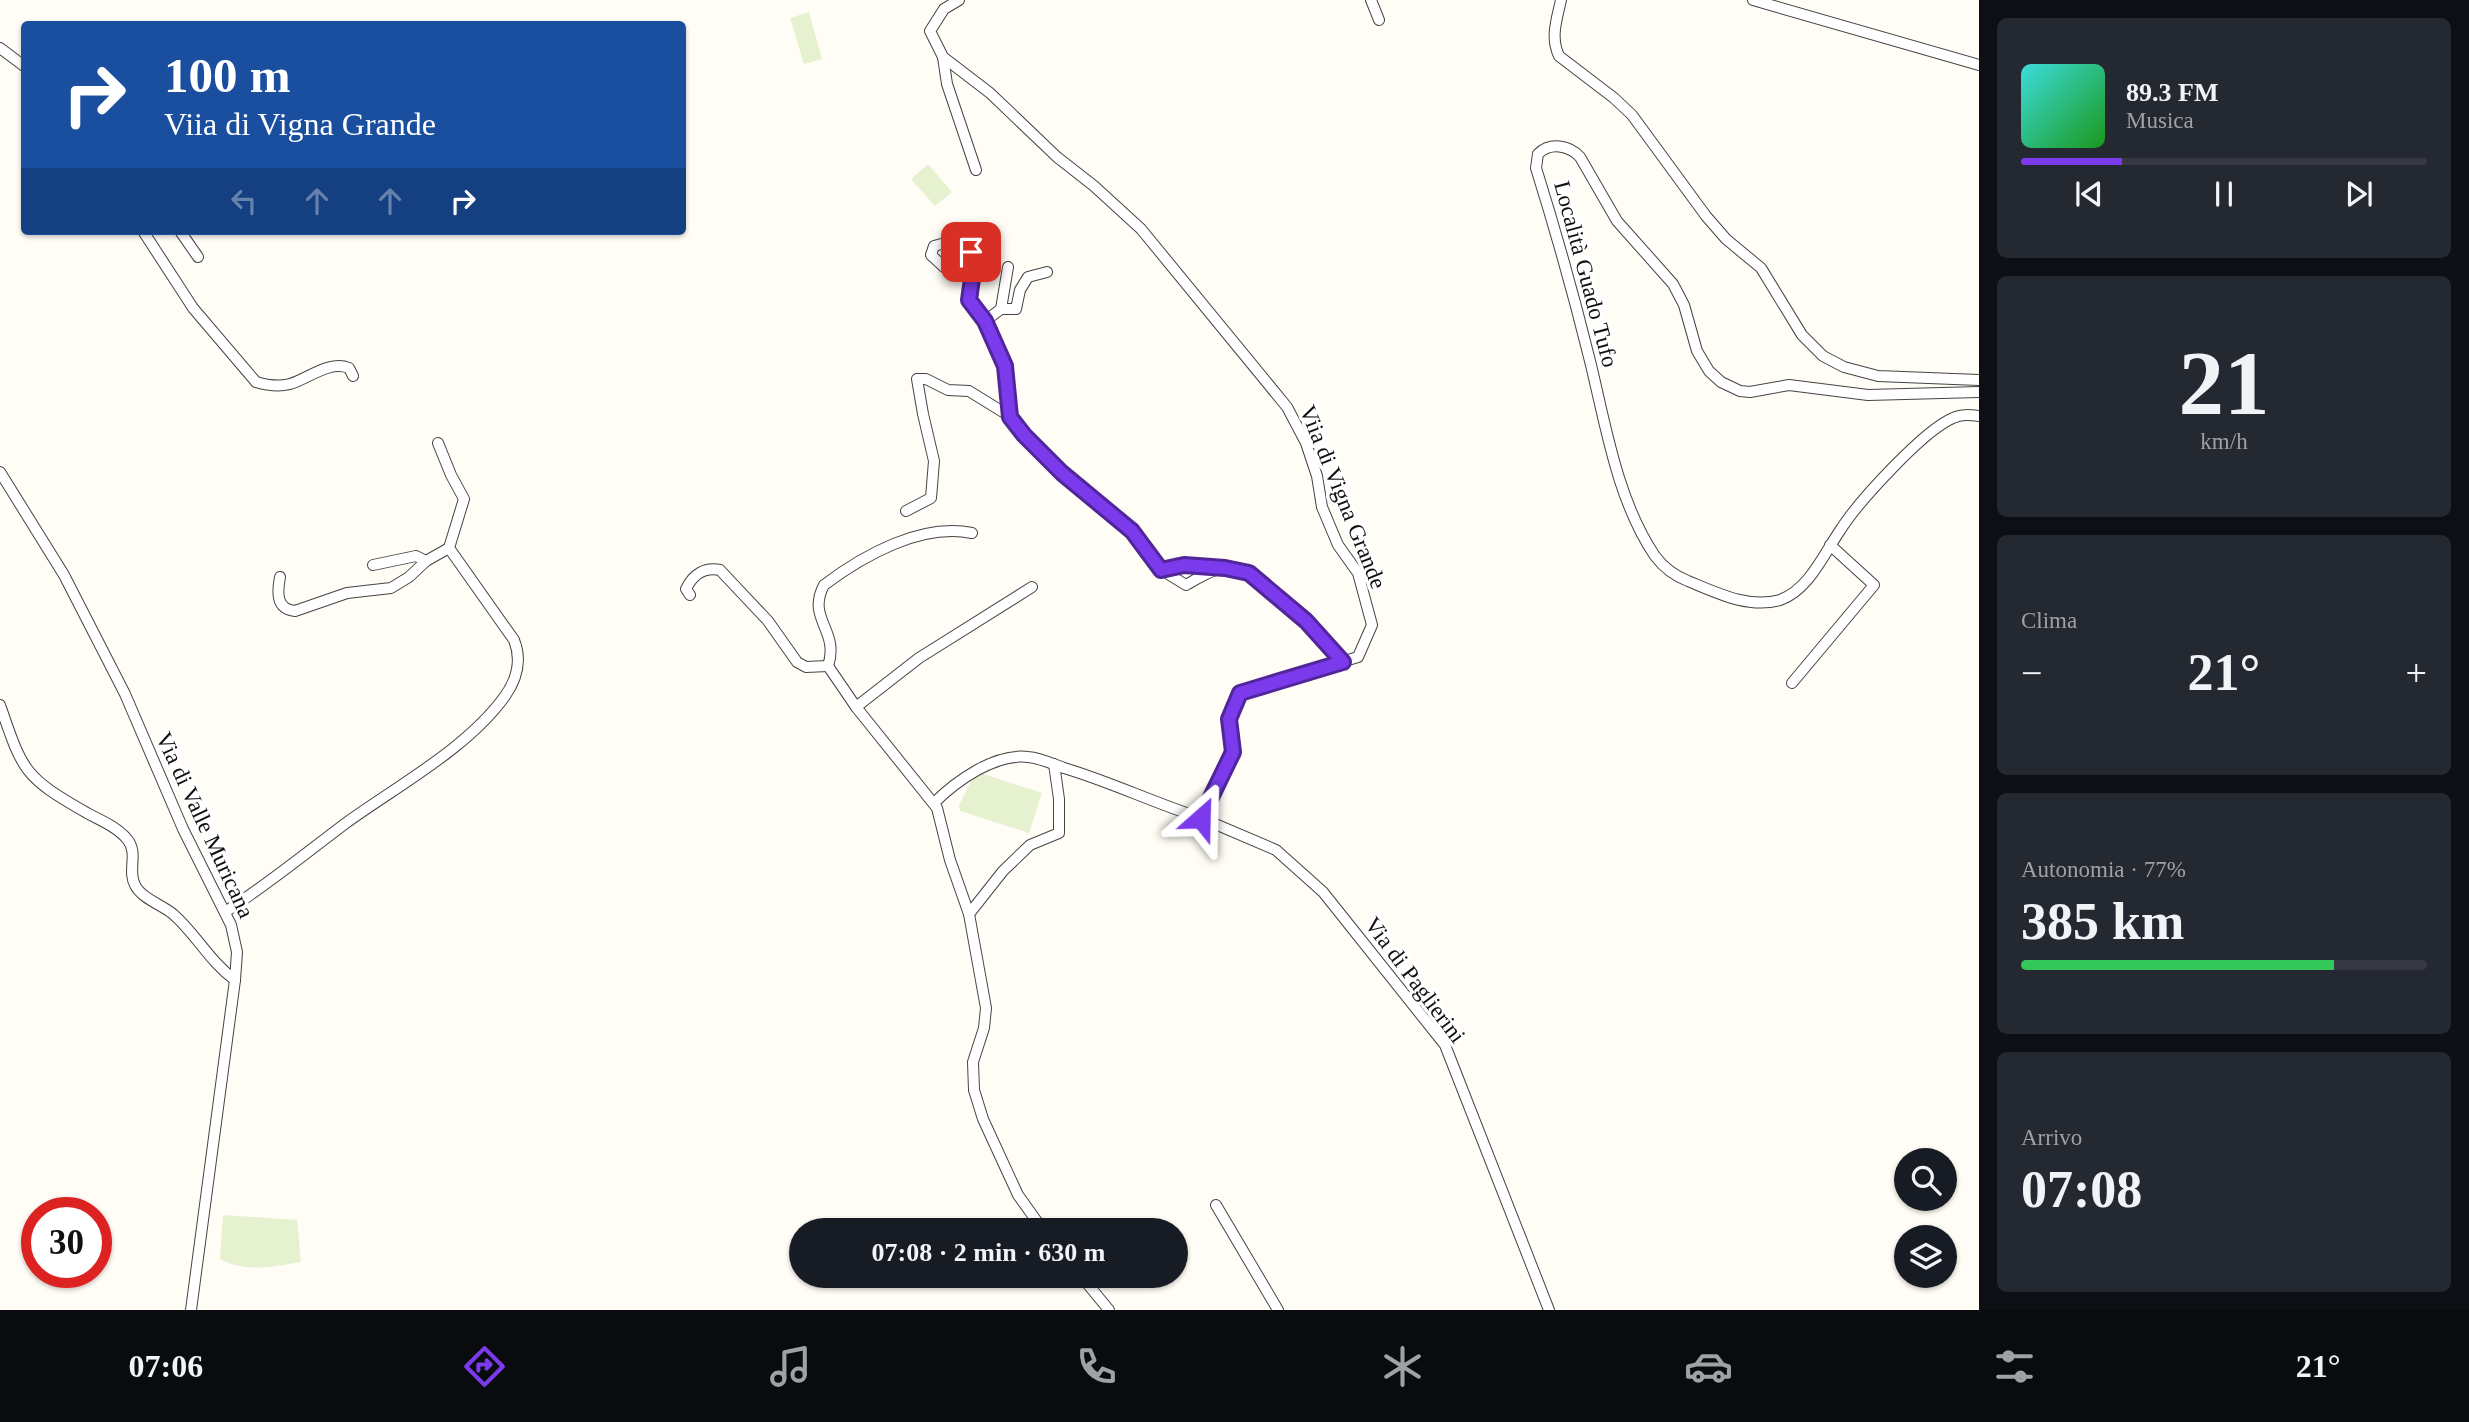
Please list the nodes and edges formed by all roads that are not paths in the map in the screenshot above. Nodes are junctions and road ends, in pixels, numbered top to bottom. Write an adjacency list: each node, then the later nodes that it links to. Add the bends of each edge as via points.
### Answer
1 (959, 0): 7 (street, via 944,9 930,31)
2 (1371, 0): 5 (street)
3 (1561, 0): 20 (street, via 1554,34 1559,55 1632,115 1706,216 1761,268 1811,345 1836,364 1862,373)
4 (1753, 0): 9 (street)
5 (1379, 20)
6 (0, 48): 8 (street)
7 (943, 57): 10 (street, via 947,84); 40 (street, Viia di Vigna Grande, via 990,93 1141,229 1287,407 1306,443 1322,507 1338,545 1357,573 1372,625 1358,657)
8 (21, 63)
9 (1979, 65)
10 (976, 170)
11 (146, 235): 19 (street, via 193,308 256,382 286,385 339,366 349,368)
12 (183, 235): 13 (street)
13 (198, 257)
14 (944, 267): 18 (street, via 931,256 934,246 949,242 971,252 969,300)
15 (1008, 267): 17 (street)
16 (1047, 272): 17 (street, via 1028,277 1016,309)
17 (1001, 309): 18 (street)
18 (985, 321): 25 (street, via 1005,366)
19 (353, 376)
20 (1943, 379): 21 (street); 22 (street)
21 (1979, 380)
22 (1942, 391): 23 (street, Località Guado Tufo); 30 (street, Località Guado Tufo, via 1868,395 1789,385 1750,392 1721,382 1697,351 1676,288 1612,214 1580,157 1574,150 1558,147 1538,154 1536,168 1615,462 1656,557 1672,573 1689,581 1740,600 1763,602 1780,600 1796,590)
23 (1979, 392)
24 (1979, 416): 30 (street, Località Guado Tufo, via 1952,418 1919,443 1856,509)
25 (1010, 417): 28 (street, via 969,391 948,390 917,379 934,461 931,498); 36 (street, via 1062,473 1132,531)
26 (438, 443): 31 (street, via 464,499)
27 (0, 472): 48 (street, Via di Valle Muricana, via 76,596)
28 (906, 511)
29 (972, 533): 41 (street, via 955,529 896,544 824,585 817,609 831,645)
30 (1830, 545): 42 (street, via 1874,585)
31 (449, 548): 32 (street); 48 (street, via 515,644 517,667 509,690 450,749)
32 (426, 561): 34 (street, via 416,556); 37 (street, via 391,588 347,593 295,611 280,604)
33 (1147, 562): 36 (street)
34 (373, 565)
35 (1225, 568): 36 (street, via 1184,565); 36 (street, via 1186,585); 40 (street, via 1249,573 1306,621)
36 (1161, 570)
37 (279, 577)
38 (1032, 587): 44 (street, via 919,658)
39 (691, 595): 41 (street, via 686,589 694,576 704,569 720,570 768,621 797,662 806,667)
40 (1343, 662): 47 (street, Viia di Vigna Grande, via 1240,693 1229,719 1233,752)
41 (828, 666): 44 (street)
42 (1792, 683)
43 (0, 705): 50 (street, via 19,758 31,776 126,837 134,854 132,879 137,889 176,918)
44 (856, 707): 46 (street)
45 (1054, 764): 46 (street, via 1027,756 1006,759 969,773); 47 (street); 49 (street, via 1059,833 1030,845)
46 (934, 803): 49 (street)
47 (1201, 818): 57 (street, Via di Paglierini, via 1276,850 1323,892 1445,1045)
48 (225, 912): 50 (street, Via di Valle Muricana, via 237,948)
49 (970, 914): 52 (street, via 986,1008 973,1062 974,1090 1018,1195)
50 (235, 980): 54 (street, Via di Valle Muricana)
51 (1216, 1205): 56 (street)
52 (1034, 1218)
53 (1091, 1288): 55 (street)
54 (191, 1310)
55 (1109, 1310)
56 (1278, 1310)
57 (1549, 1310)

